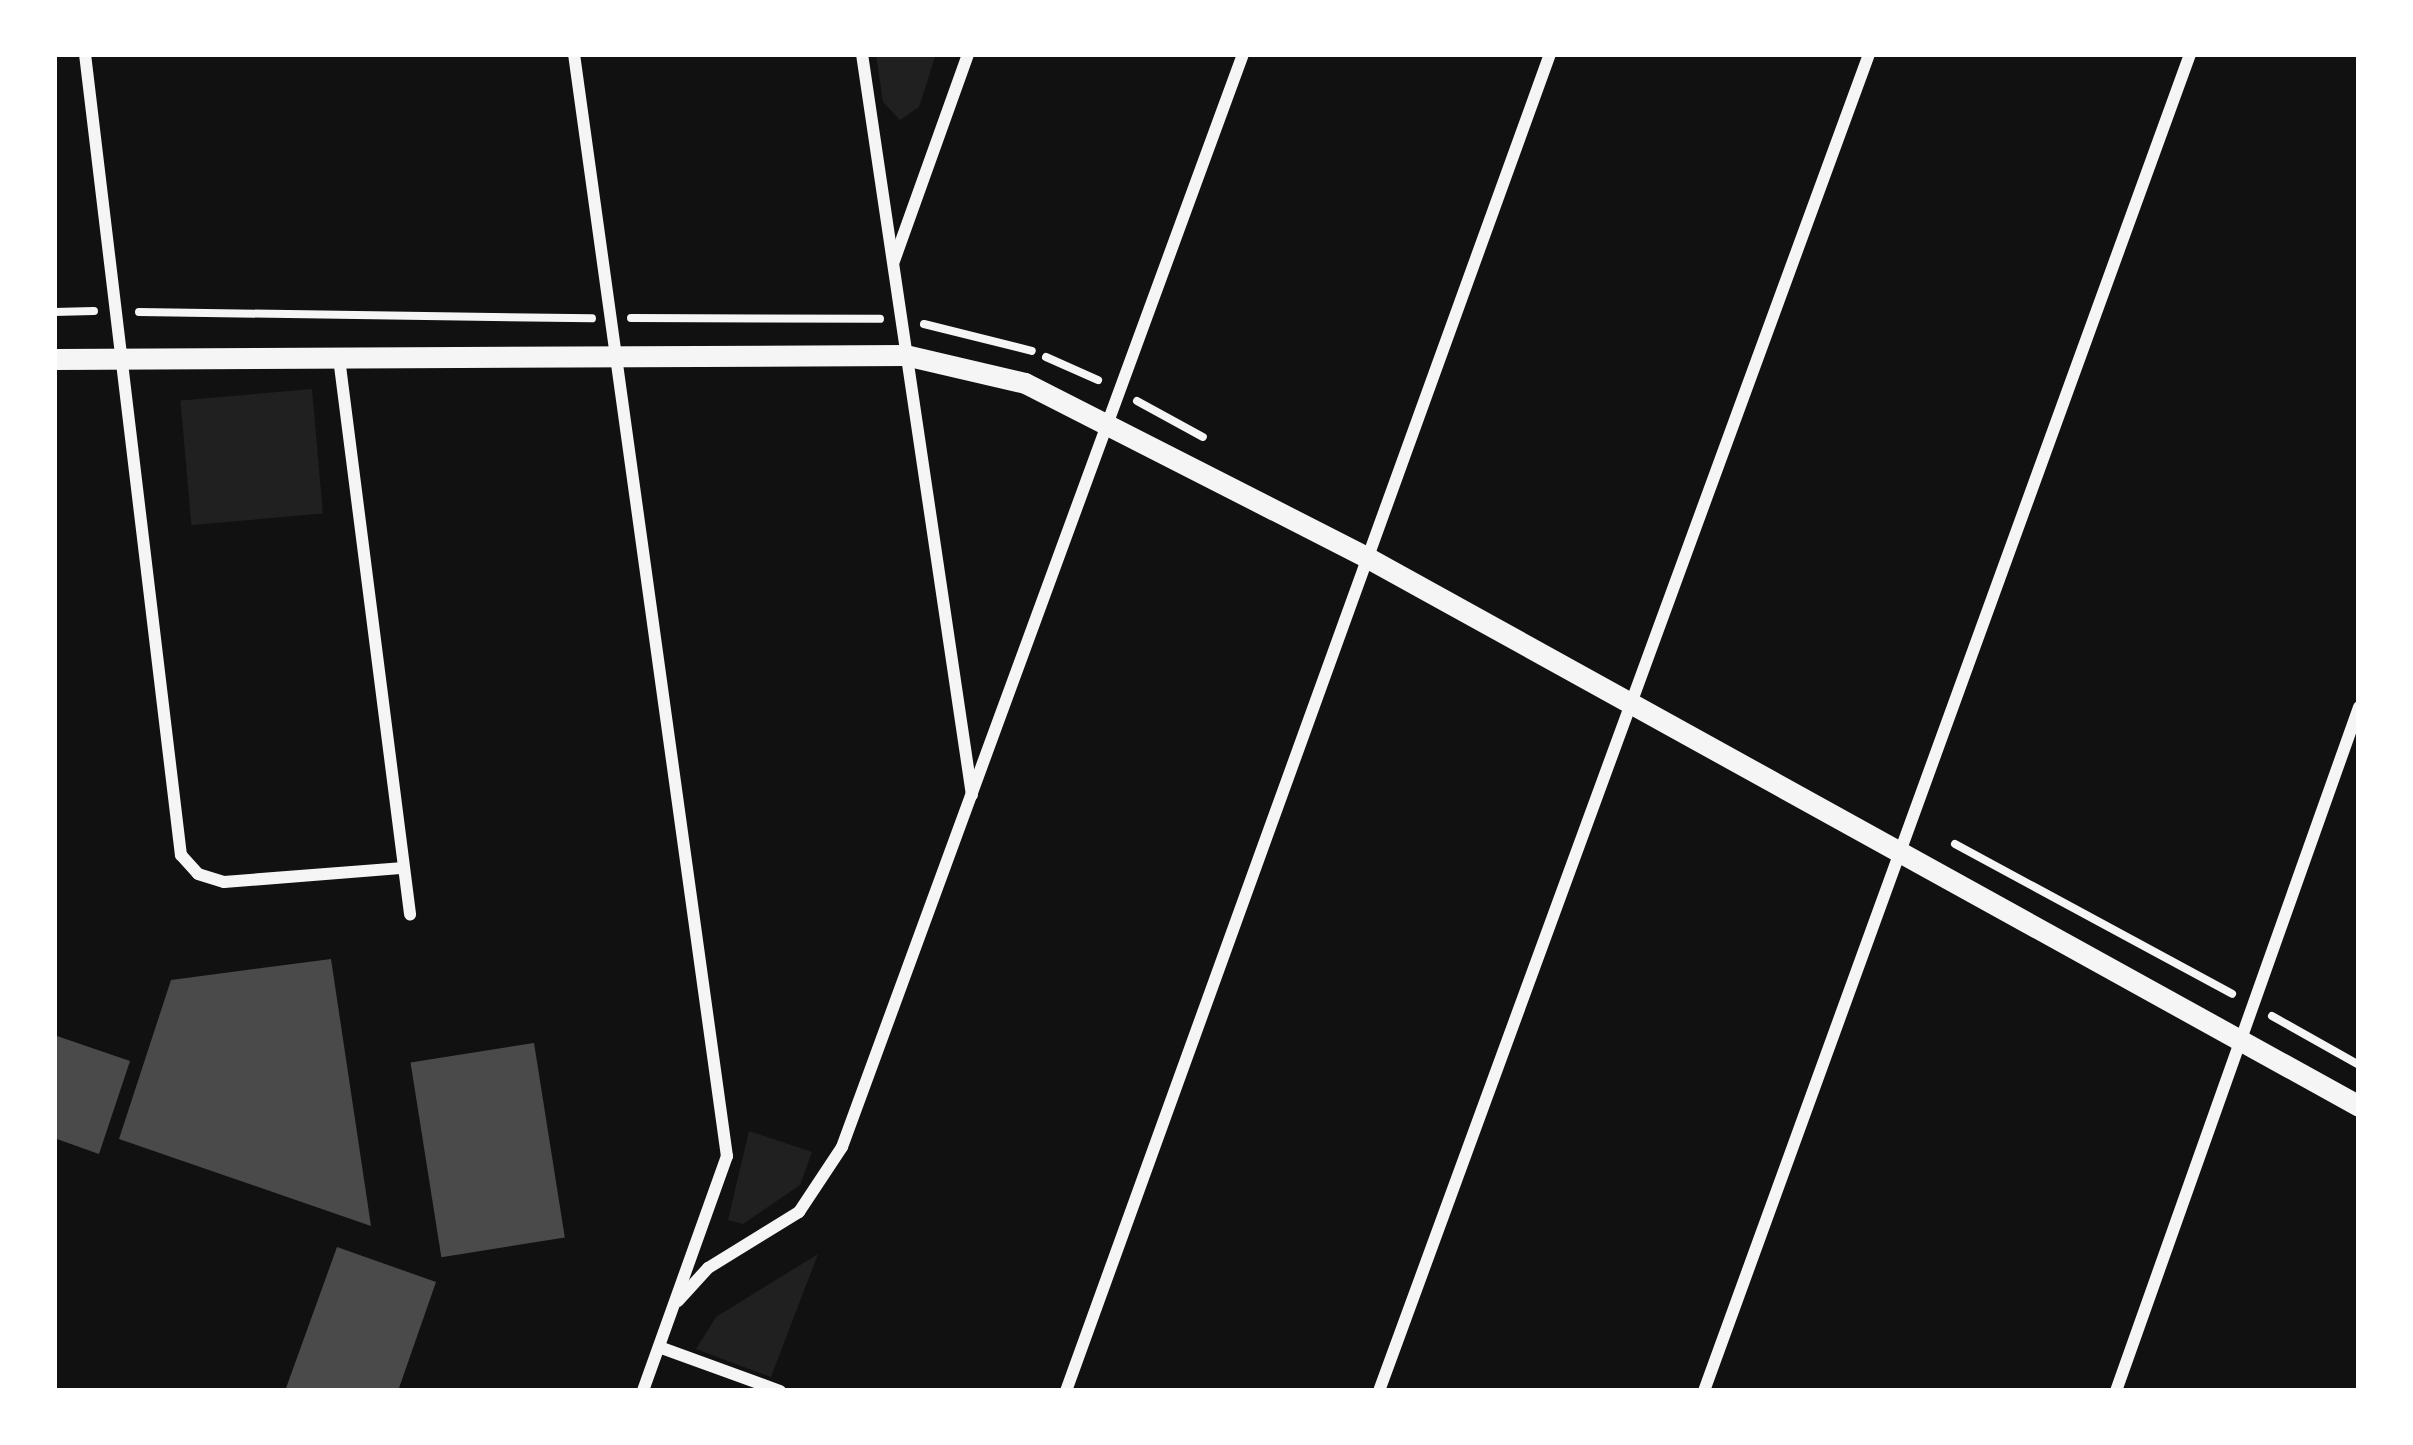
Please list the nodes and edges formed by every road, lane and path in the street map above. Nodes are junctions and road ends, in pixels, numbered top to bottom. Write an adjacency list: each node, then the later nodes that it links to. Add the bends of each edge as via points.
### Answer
1 (85, 54): 10 (street)
2 (574, 54): 12 (street)
3 (862, 54): 9 (street)
4 (968, 54): 9 (street)
5 (1243, 54): 19 (street)
6 (1550, 54): 22 (street)
7 (1869, 54): 23 (street)
8 (2190, 54): 26 (street)
9 (893, 262): 13 (street)
10 (117, 311): 11 (path); 12 (path); 18 (street)
11 (54, 312)
12 (612, 318): 13 (path); 15 (street)
13 (900, 320): 14 (street); 19 (path, via 1010,343)
14 (905, 355): 15 (street); 20 (street, via 1025,382); 25 (street)
15 (618, 356): 16 (street); 34 (street, via 727,1156)
16 (339, 358): 18 (street); 28 (street)
17 (54, 359): 18 (street)
18 (122, 359): 28 (street, via 181,855 198,874 224,882)
19 (1121, 392): 20 (street); 21 (path)
20 (1111, 421): 22 (street); 25 (street)
21 (1216, 443)
22 (1368, 558): 23 (street); 38 (street)
23 (1631, 702): 27 (street); 39 (street)
24 (2359, 707): 30 (street)
25 (972, 795): 34 (street, via 832,1169 799,1211 708,1268)
26 (1911, 821): 27 (street); 30 (path)
27 (1901, 848): 31 (street); 40 (street)
28 (403, 868): 29 (street)
29 (410, 914)
30 (2252, 1005): 31 (street); 32 (path)
31 (2240, 1041): 33 (street); 41 (street)
32 (2359, 1065)
33 (2359, 1106)
34 (678, 1301): 35 (street)
35 (659, 1346): 36 (street); 37 (street)
36 (643, 1391)
37 (780, 1391)
38 (1066, 1391)
39 (1379, 1391)
40 (1704, 1391)
41 (2116, 1391)

